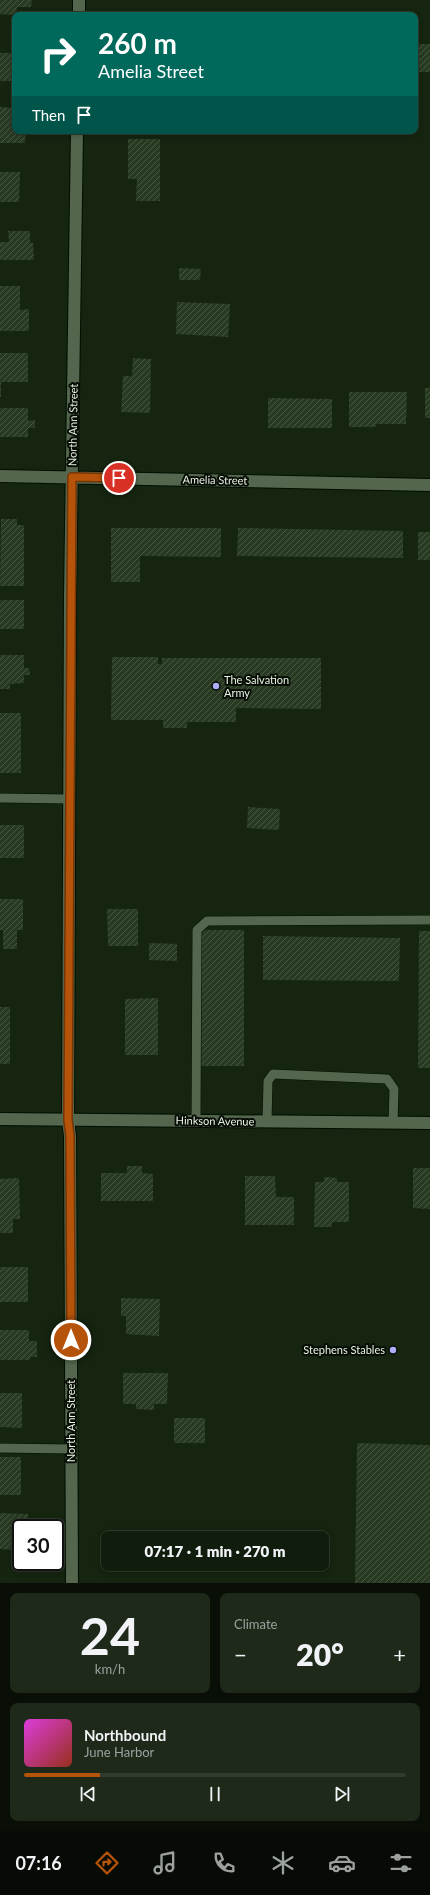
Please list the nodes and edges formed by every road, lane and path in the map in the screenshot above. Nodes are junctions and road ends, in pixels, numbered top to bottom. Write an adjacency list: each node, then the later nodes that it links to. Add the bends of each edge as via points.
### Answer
1 (79, 0): 2 (street)
2 (79, 12)
3 (77, 134): 5 (street, North Ann Street)
4 (0, 476): 5 (street, Amelia Street)
5 (72, 477): 6 (street, Amelia Street); 8 (street, North Ann Street)
6 (430, 484)
7 (0, 798): 8 (lane)
8 (69, 799): 11 (street, North Ann Street)
9 (430, 920): 12 (lane, via 207,921 197,930)
10 (0, 1119): 11 (street, Hinkson Avenue)
11 (68, 1120): 12 (street, Hinkson Avenue); 17 (street, North Ann Street)
12 (196, 1121): 13 (street, Hinkson Avenue)
13 (267, 1122): 14 (street, Hinkson Avenue); 14 (lane, via 268,1081 273,1074 387,1080 394,1089)
14 (393, 1123): 15 (street, Hinkson Avenue)
15 (430, 1123)
16 (0, 1448): 17 (lane)
17 (71, 1449): 18 (street, North Ann Street)
18 (72, 1583)

